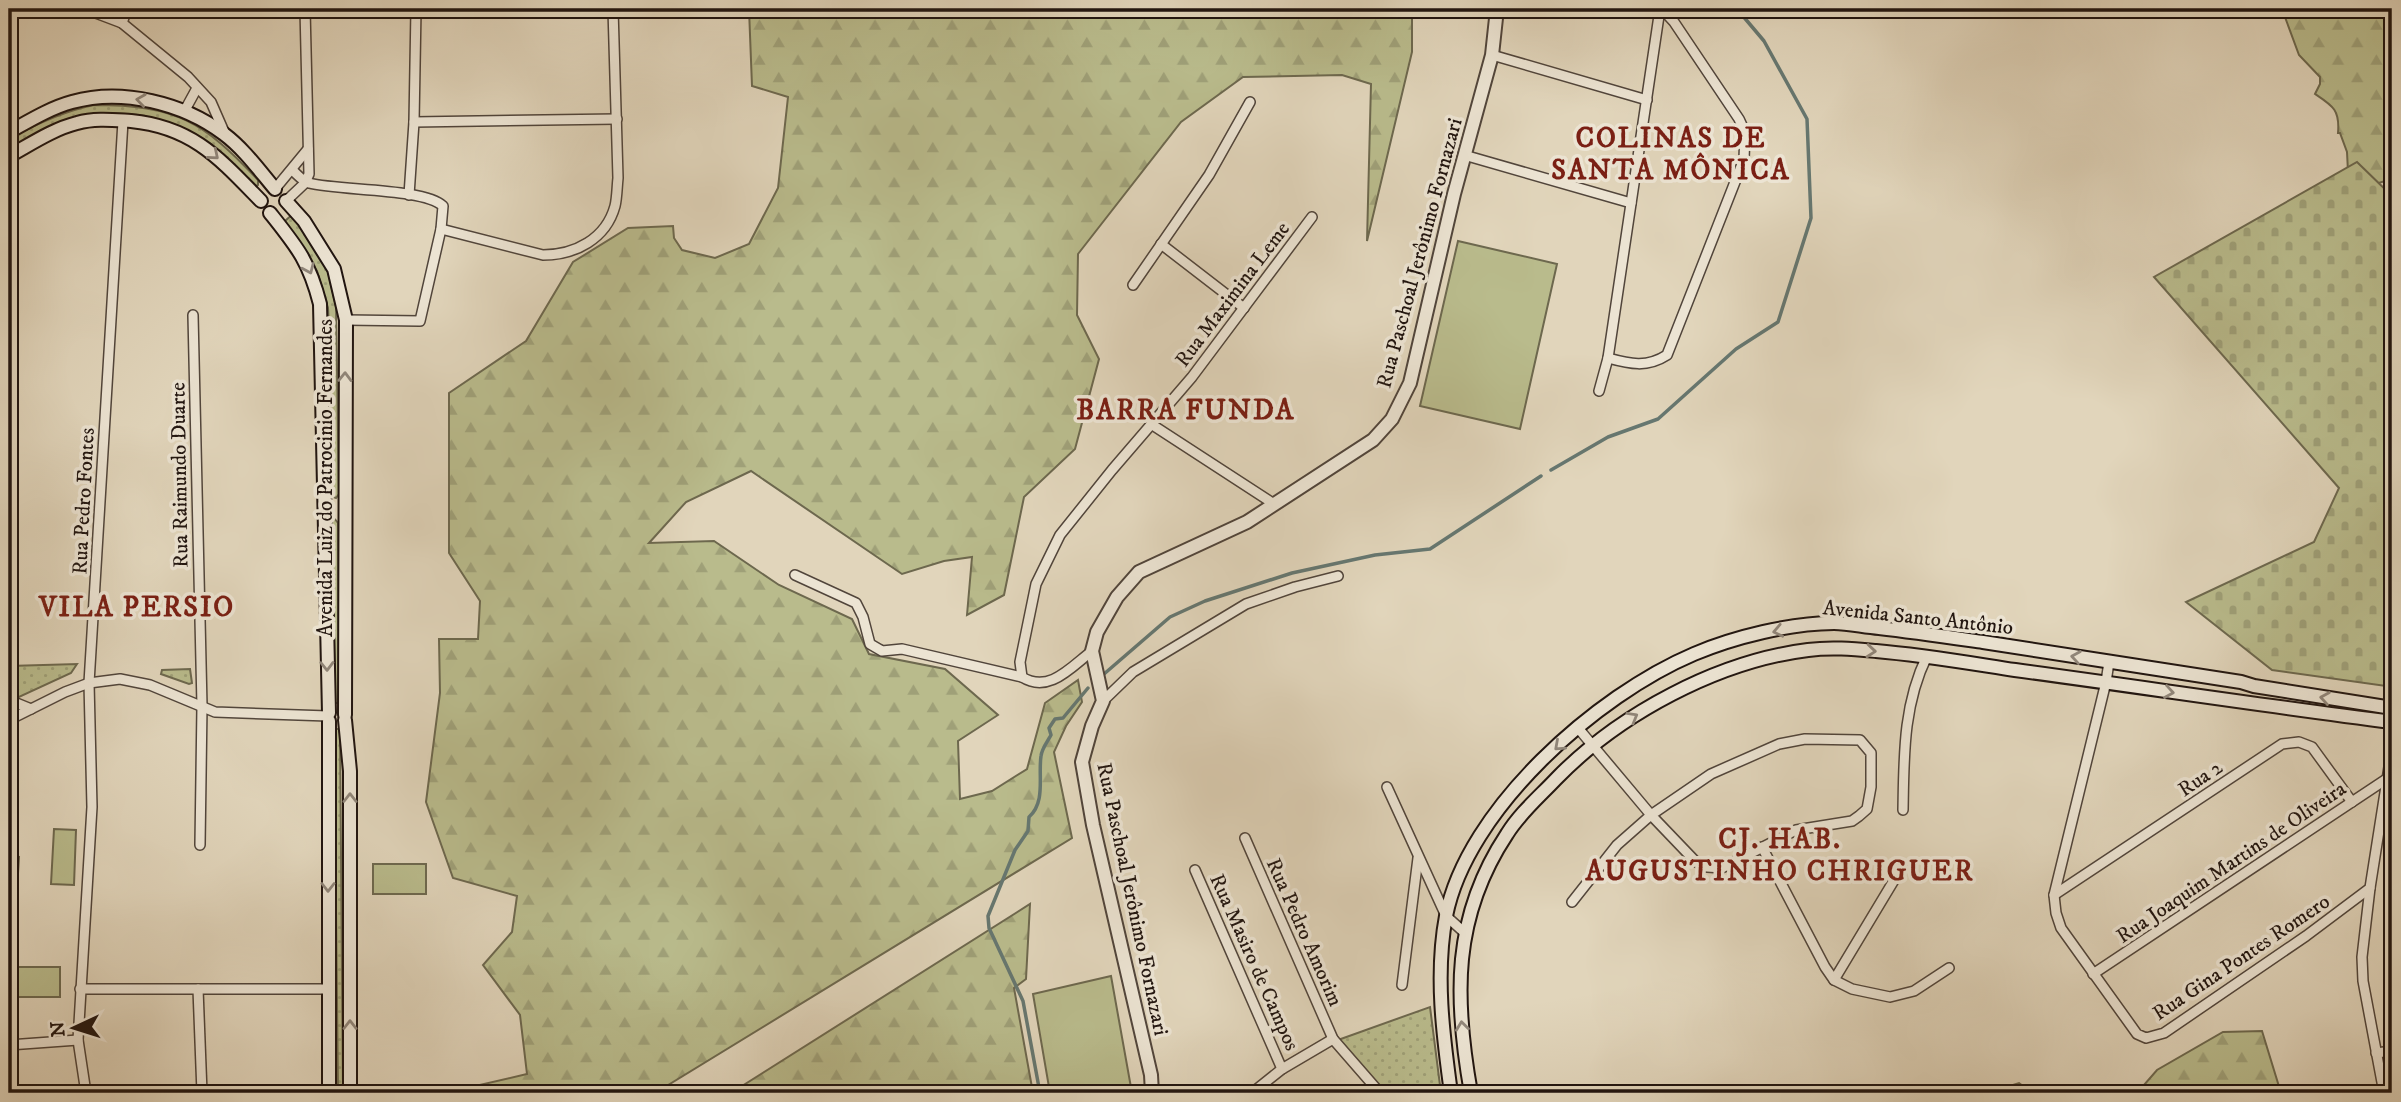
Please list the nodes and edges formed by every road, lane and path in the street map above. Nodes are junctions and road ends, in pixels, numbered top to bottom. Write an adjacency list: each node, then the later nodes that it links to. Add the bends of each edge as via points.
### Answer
1 (85, 9): 8 (street)
2 (127, 9): 8 (street)
3 (305, 9): 19 (street)
4 (416, 9): 16 (street)
5 (613, 9): 14 (street)
6 (1497, 9): 9 (main road, Rua Paschoal Jerônimo Fornazari)
7 (1661, 9): 11 (street); 37 (street, via 1739,119 1745,132 1744,159 1667,355 1641,365)
8 (122, 23): 10 (street)
9 (1492, 55): 11 (street); 20 (main road, Rua Paschoal Jerônimo Fornazari)
10 (197, 89): 13 (street); 18 (street, via 211,102)
11 (1647, 100): 28 (street)
12 (1250, 102): 32 (street, via 1209,175)
13 (185, 110): 17 (main road, one-way to 17, via 124,97 92,98 50,110); 18 (main road)
14 (617, 120): 16 (street); 31 (street, via 615,206 596,238 577,250 543,255)
15 (123, 121): 21 (main road, via 76,123); 26 (main road, one-way to 26, via 173,129 196,140); 50 (street, Rua Pedro Fontes)
16 (414, 122): 25 (street)
17 (9, 132)
18 (225, 135): 24 (main road)
19 (308, 149): 22 (street); 23 (street)
20 (1464, 155): 28 (street); 40 (main road, Rua Paschoal Jerônimo Fornazari, via 1410,383 1392,419 1373,440)
21 (9, 156)
22 (292, 170): 23 (street); 24 (street)
23 (305, 183): 25 (street); 27 (street)
24 (275, 189): 26 (main road); 27 (main road)
25 (409, 195): 31 (street, via 441,203)
26 (261, 201): 29 (main road)
27 (286, 201): 29 (main road, via 282,211); 36 (main road, Avenida Luiz do Patrocinio Fernandes, via 334,269)
28 (1632, 203): 37 (street)
29 (270, 213): 41 (main road, Avenida Luiz do Patrocinio Fernandes, one-way to 41, via 303,255 320,304)
30 (1312, 217): 34 (street, Rua Maximina Leme)
31 (441, 229): 36 (street, via 420,321)
32 (1161, 244): 33 (street); 34 (street)
33 (1133, 285)
34 (1244, 308): 39 (street, Rua Maximina Leme)
35 (194, 315): 53 (street, Rua Raimundo Duarte)
36 (346, 320): 42 (main road, Avenida Luiz do Patrocinio Fernandes, one-way to 36)
37 (1608, 358): 38 (street)
38 (1599, 391)
39 (1151, 424): 40 (street); 48 (street, Rua Maximina Leme, via 1060,535 1036,584 1020,662)
40 (1275, 504): 45 (main road, Rua Paschoal Jerônimo Fornazari, via 1247,522 1139,572 1117,597)
41 (325, 507): 42 (main road); 57 (main road, Avenida Luiz do Patrocinio Fernandes, one-way to 57)
42 (344, 507): 58 (main road, Avenida Luiz do Patrocinio Fernandes)
43 (795, 575): 48 (street, via 856,603 870,644 882,651 902,649)
44 (1339, 576): 52 (street, via 1246,604 1133,672)
45 (1092, 651): 48 (street, via 1053,682 1036,684); 52 (main road)
46 (1927, 656): 49 (main road, Avenida Santo Antônio); 62 (main road, Avenida Santo Antônio, one-way to 46, via 1622,724 1672,695 1754,660 1838,648); 69 (street, via 1907,714)
47 (2109, 662): 49 (street, Rua Gina Pontes Romero); 56 (main road, Avenida Santo Antônio, one-way to 47, via 2241,682); 61 (main road, Avenida Santo Antônio, one-way to 61, via 1836,623 1804,625 1694,654 1605,705)
48 (1022, 677)
49 (2106, 682): 56 (main road, Avenida Santo Antônio, one-way to 56, via 2209,699); 78 (street, Rua Gina Pontes Romero)
50 (89, 683): 53 (street, via 120,679 150,685); 55 (street); 86 (street, Rua Pedro Fontes, via 92,807)
51 (9, 700): 55 (street)
52 (1103, 701): 100 (main road, Rua Paschoal Jerônimo Fornazari, via 1082,762)
53 (202, 706): 57 (street, via 215,712); 72 (street, Rua Raimundo Duarte)
54 (2392, 708): 56 (main road, Avenida Santo Antônio)
55 (31, 709): 59 (street)
56 (2370, 712): 60 (main road, Avenida Santo Antônio)
57 (329, 717): 58 (main road, via 334,709 340,709); 88 (main road, Avenida Luiz do Patrocinio Fernandes, one-way to 88)
58 (345, 718): 99 (main road, Avenida Luiz do Patrocinio Fernandes, one-way to 58, via 350,771)
59 (9, 720)
60 (2392, 722)
61 (1578, 728): 62 (street); 64 (main road, Avenida Santo Antônio, one-way to 64)
62 (1594, 747): 66 (main road, Avenida Santo Antônio); 70 (street)
63 (2392, 748): 65 (street)
64 (1539, 764): 66 (main road); 80 (main road, Avenida Santo Antônio, via 1502,802 1468,855)
65 (2388, 778): 68 (street, Rua Joaquim Martins de Oliveira); 77 (street)
66 (1557, 779): 81 (main road, Avenida Santo Antônio, via 1508,831 1484,873)
67 (1387, 787): 74 (street)
68 (2352, 803): 78 (street, Rua 2, via 2312,747 2299,742 2282,744); 83 (street, Rua Joaquim Martins de Oliveira)
69 (1903, 810)
70 (1651, 815): 73 (street, via 1696,862 1707,867 1722,868); 73 (street, via 1711,774 1779,744 1805,739 1860,740 1871,753 1867,809 1852,821 1796,831); 79 (street, via 1617,845)
71 (1245, 838): 89 (street, Rua Pedro Amorim)
72 (200, 845)
73 (1762, 847): 84 (street)
74 (1419, 856): 80 (street); 85 (street)
75 (1902, 867): 84 (street)
76 (1195, 870): 94 (street, Rua Masiro de Campos)
77 (2370, 888): 83 (street, Rua Gina Pontes Romero, via 2155,1037 2137,1034); 93 (street, via 2362,981)
78 (2054, 895): 83 (street, Rua Gina Pontes Romero, via 2061,928)
79 (1572, 902)
80 (1446, 916): 81 (street); 103 (main road, Avenida Santo Antônio, via 1440,1000)
81 (1465, 933): 104 (main road, Avenida Santo Antônio, one-way to 81, via 1459,997)
82 (1949, 968): 84 (street, via 1914,990 1890,997 1852,989)
83 (2093, 974)
84 (1835, 980)
85 (1402, 985)
86 (80, 989): 87 (street); 90 (street, Rua Pedro Fontes)
87 (198, 989): 88 (street); 97 (street)
88 (328, 989): 98 (main road, Avenida Luiz do Patrocinio Fernandes)
89 (1333, 1039): 94 (street); 102 (street, Rua Pedro Amorim)
90 (78, 1040): 91 (street); 96 (street, Rua Pedro Fontes)
91 (9, 1045)
92 (2392, 1051): 93 (street)
93 (2376, 1053): 105 (street)
94 (1282, 1069): 95 (street)
95 (1263, 1090): 101 (street)
96 (86, 1093)
97 (202, 1093)
98 (329, 1093)
99 (350, 1093)
100 (1152, 1093)
101 (1252, 1093)
102 (1380, 1093)
103 (1451, 1093)
104 (1471, 1093)
105 (2384, 1093)

